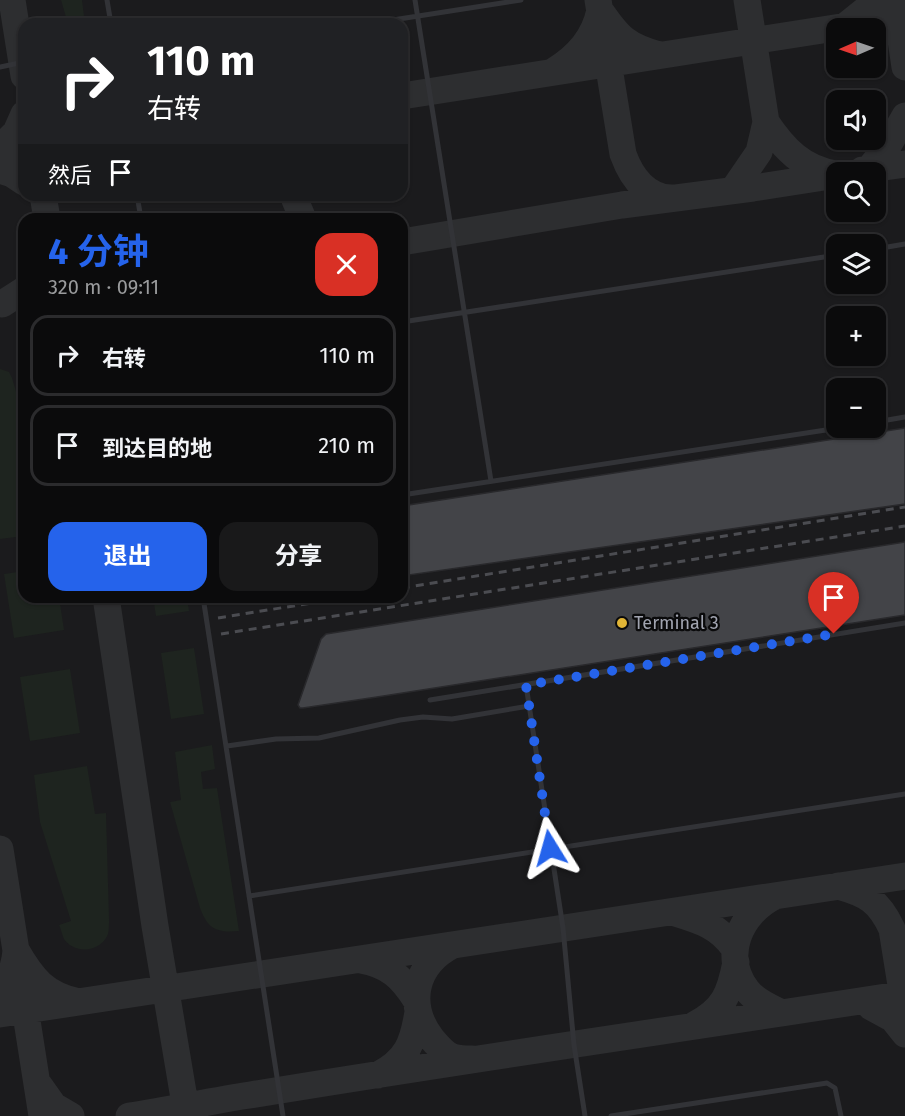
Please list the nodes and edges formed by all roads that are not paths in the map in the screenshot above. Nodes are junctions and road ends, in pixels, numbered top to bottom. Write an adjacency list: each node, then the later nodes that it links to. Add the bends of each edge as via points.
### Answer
1 (107, 0): 5 (lane)
2 (415, 0): 4 (lane)
3 (521, 0): 4 (lane)
4 (418, 16): 6 (lane); 12 (lane)
5 (110, 18)
6 (405, 18)
7 (18, 63): 8 (lane)
8 (0, 67)
9 (905, 244): 10 (lane)
10 (886, 247)
11 (826, 257): 12 (lane)
12 (465, 312): 13 (lane); 17 (lane)
13 (408, 321)
14 (905, 417): 15 (lane)
15 (886, 420)
16 (826, 430): 17 (lane)
17 (491, 481): 18 (lane)
18 (408, 494)
19 (204, 603): 24 (lane)
20 (905, 623): 21 (lane)
21 (526, 685): 22 (lane); 23 (lane)
22 (430, 700)
23 (529, 706): 24 (lane, via 452,718 400,720 319,738); 26 (lane)
24 (227, 746): 27 (lane)
25 (905, 794): 26 (lane)
26 (550, 848): 27 (lane); 29 (lane)
27 (249, 896): 28 (lane)
28 (284, 1116)
29 (585, 1116)
30 (611, 1116): 31 (lane, via 827,1083 835,1088)
31 (841, 1116)

